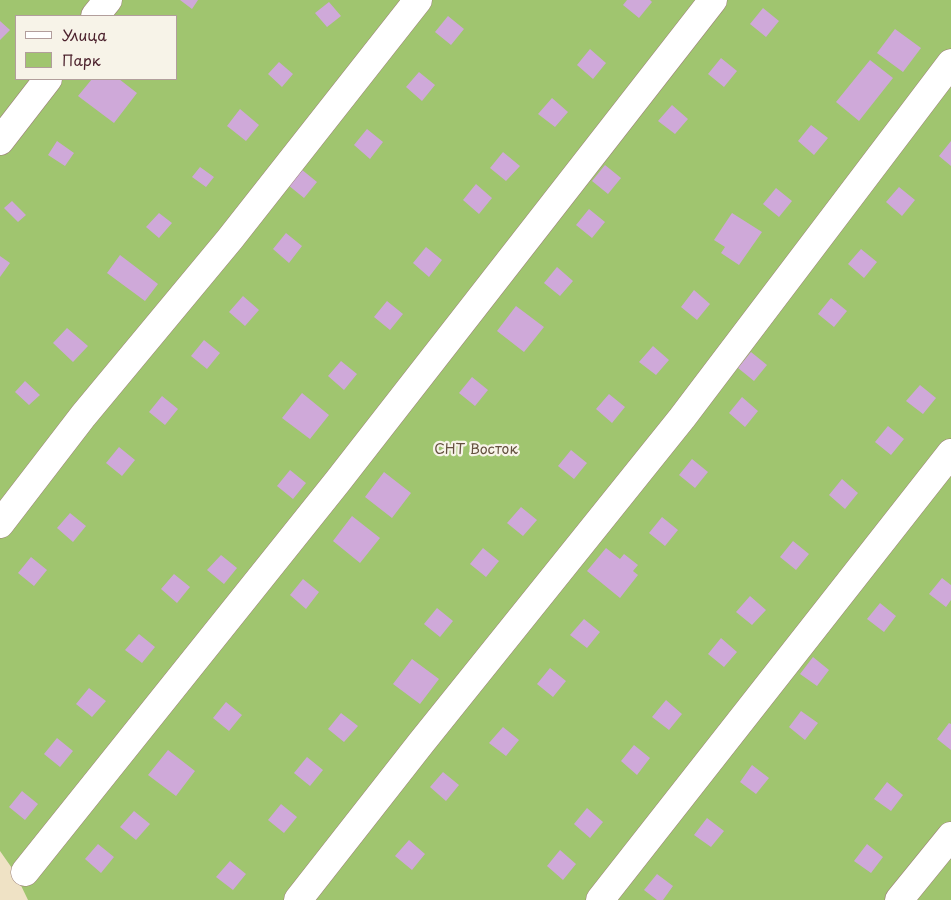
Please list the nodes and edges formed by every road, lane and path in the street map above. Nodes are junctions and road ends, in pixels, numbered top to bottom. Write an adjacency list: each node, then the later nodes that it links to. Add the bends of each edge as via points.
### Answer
1 (108, 0): 4 (lane)
2 (418, 0): 9 (lane)
3 (713, 0): 11 (lane, via 338,481)
4 (96, 15)
5 (951, 63): 12 (lane, via 682,418)
6 (47, 80): 7 (lane)
7 (0, 141)
8 (951, 453): 13 (lane)
9 (0, 524)
10 (951, 836): 14 (lane)
11 (25, 872)
12 (298, 900)
13 (600, 900)
14 (899, 900)

